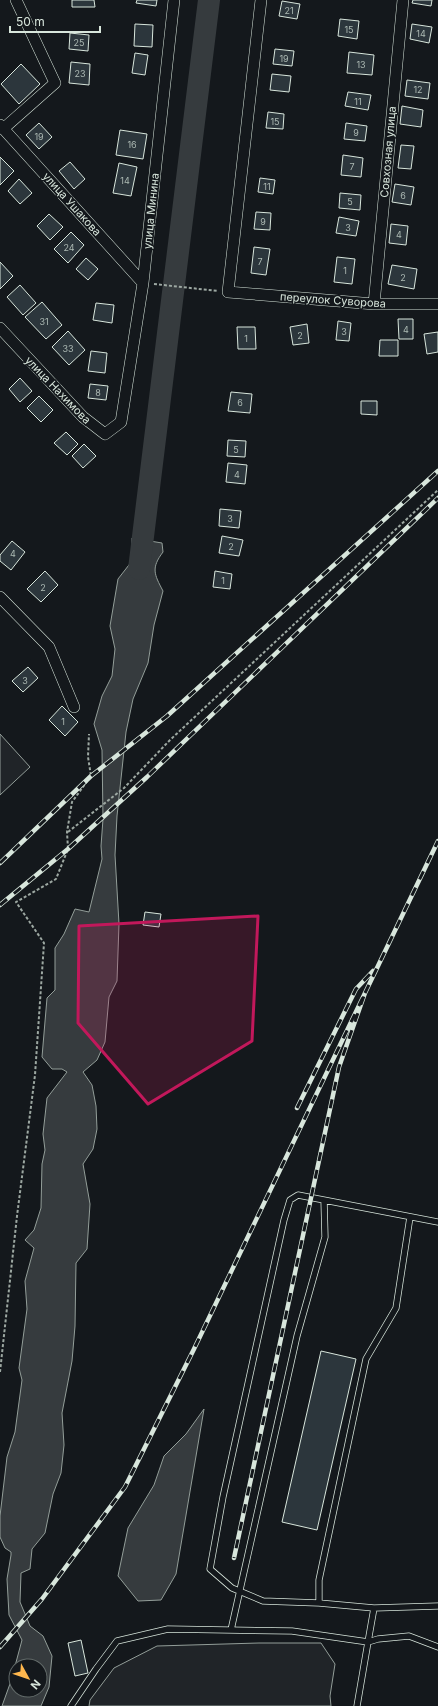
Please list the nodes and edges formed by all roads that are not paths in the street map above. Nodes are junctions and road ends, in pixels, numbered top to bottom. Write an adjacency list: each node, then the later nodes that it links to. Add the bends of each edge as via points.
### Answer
1 (16, 0): 5 (street, via 55,83)
2 (174, 0): 6 (street, улица Минина)
3 (261, 0): 7 (street, переулок Суворова, via 228,292)
4 (403, 0): 7 (street, Совхозная улица)
5 (2, 127): 6 (street, улица Ушакова)
6 (143, 283): 10 (street, улица Минина)
7 (374, 304): 8 (street, переулок Суворова)
8 (438, 304)
9 (0, 328): 10 (street, улица Нахимова, via 83,417 105,434)
10 (121, 422)
11 (0, 597): 12 (street, via 49,647)
12 (74, 707)
13 (324, 1200): 14 (lane); 16 (lane, via 325,1237 297,1336); 16 (lane, via 298,1195 290,1200 222,1497 210,1569 232,1588)
14 (410, 1217): 15 (lane); 17 (lane, via 396,1308 366,1359 320,1580)
15 (438, 1222)
16 (240, 1591): 17 (lane, via 263,1602); 20 (lane)
17 (319, 1603): 19 (lane)
18 (438, 1606): 19 (lane)
19 (374, 1608): 21 (lane)
20 (231, 1630): 21 (lane, via 292,1631); 23 (lane, via 168,1629 117,1641)
21 (368, 1642): 22 (lane, via 409,1636); 24 (lane)
22 (438, 1647)
23 (71, 1706)
24 (357, 1706)

